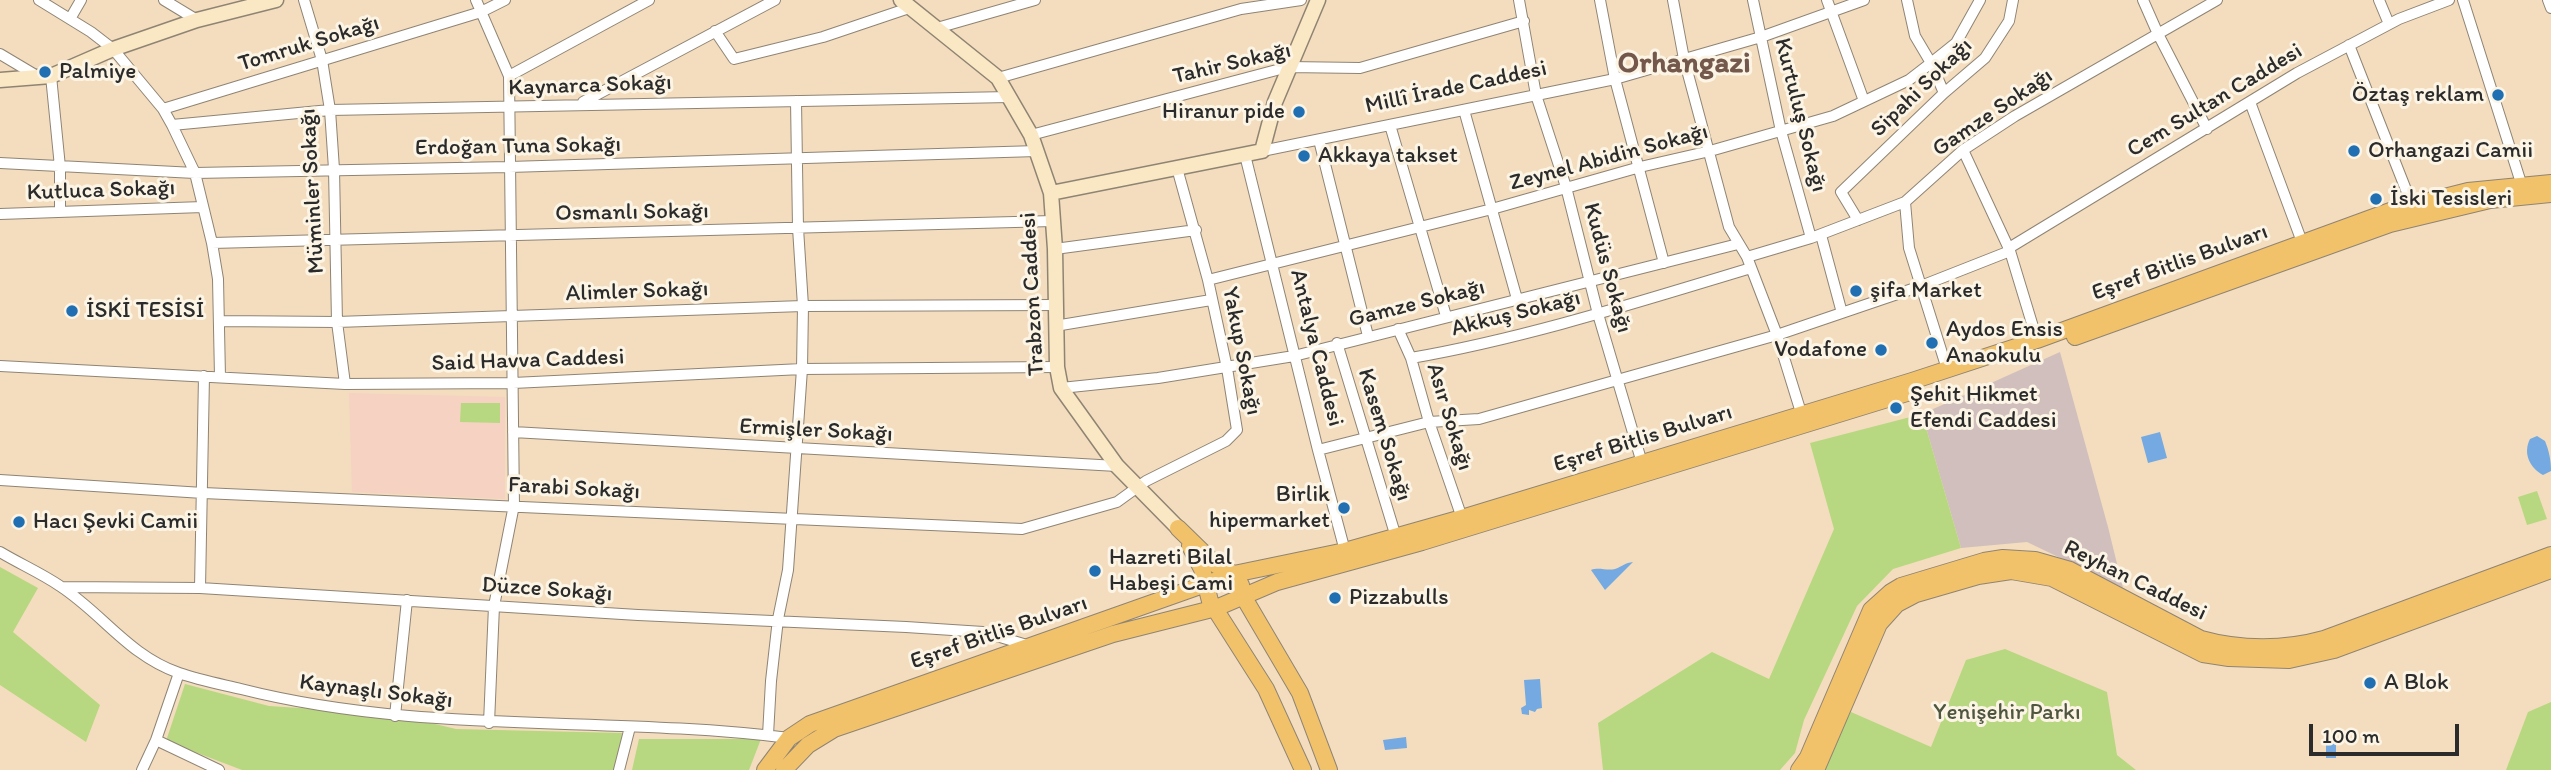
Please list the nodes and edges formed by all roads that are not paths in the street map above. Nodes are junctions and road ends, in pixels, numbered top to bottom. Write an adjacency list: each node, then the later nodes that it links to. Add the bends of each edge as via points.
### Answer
1 (38, 0): 33 (street)
2 (81, 0): 33 (street)
3 (164, 0): 34 (street)
4 (276, 0): 34 (street)
5 (303, 0): 45 (street, Müminler Sokağı)
6 (476, 0): 31 (street)
7 (505, 0): 31 (street, Tomruk Sokağı)
8 (649, 0): 49 (street)
9 (775, 0): 38 (street)
10 (1035, 0): 37 (street)
11 (1301, 0): 50 (street, via 1241,9)
12 (1318, 0): 47 (street)
13 (1519, 0): 35 (street, Kudüs Sokağı)
14 (1600, 0): 51 (street)
15 (1673, 0): 44 (street)
16 (1753, 0): 40 (street, Kurtuluş Sokağı)
17 (1827, 0): 32 (street)
18 (1864, 0): 32 (street, Millî İrade Caddesi)
19 (1907, 0): 46 (street, via 1915,36)
20 (1980, 0): 46 (street, Zeynel Abidin Sokağı, via 1956,43)
21 (2013, 0): 53 (street, Sipahi Sokağı, via 2009,21 1985,58)
22 (2143, 0): 39 (street)
23 (2217, 0): 39 (street, Gamze Sokağı)
24 (2379, 0): 36 (street)
25 (2449, 0): 29 (street, Cem Sultan Caddesi)
26 (2463, 0): 84 (street)
27 (2548, 0): 30 (street)
28 (907, 4): 37 (street, Trabzon Caddesi); 38 (street, via 823,37 734,59)
29 (2426, 4): 36 (street, Cem Sultan Caddesi)
30 (2551, 8)
31 (481, 12): 45 (street, Tomruk Sokağı); 49 (street)
32 (1830, 12): 40 (street, Millî İrade Caddesi); 57 (street)
33 (70, 19): 42 (street)
34 (197, 20): 42 (street)
35 (1524, 21): 47 (street, Tahir Sokağı, via 1360,68); 54 (street, Kudüs Sokağı)
36 (2389, 24): 41 (street, Cem Sultan Caddesi)
37 (937, 28): 50 (street, Trabzon Caddesi)
38 (715, 31): 59 (street)
39 (2158, 34): 66 (street); 70 (street, Gamze Sokağı)
40 (1761, 37): 44 (street, Millî İrade Caddesi); 67 (street, Kurtuluş Sokağı)
41 (2349, 46): 58 (street, Cem Sultan Caddesi); 89 (street)
42 (113, 49): 48 (street); 61 (street)
43 (0, 54): 48 (street)
44 (1684, 59): 51 (street, Millî İrade Caddesi); 73 (street)
45 (323, 60): 61 (street, Tomruk Sokağı); 62 (street, Müminler Sokağı)
46 (1931, 63): 53 (street); 57 (street, Zeynel Abidin Sokağı)
47 (1288, 67): 68 (street, Tahir Sokağı); 72 (street)
48 (44, 76): 52 (street); 77 (street)
49 (509, 76): 60 (street)
50 (998, 78): 55 (street, Trabzon Caddesi)
51 (1615, 79): 54 (street, Millî İrade Caddesi); 79 (street)
52 (0, 80)
53 (1944, 93): 94 (street, Sipahi Sokağı, via 1841,192)
54 (1536, 95): 63 (street, Millî İrade Caddesi); 85 (street, Kudüs Sokağı)
55 (1010, 97): 56 (street, Kaynarca Sokağı); 68 (street, Trabzon Caddesi)
56 (796, 100): 59 (street, Kaynarca Sokağı); 75 (street)
57 (1864, 101): 67 (street, Zeynel Abidin Sokağı, via 1833,116)
58 (2250, 102): 66 (street, Cem Sultan Caddesi); 102 (street)
59 (580, 104): 60 (street, Kaynarca Sokağı)
60 (508, 108): 62 (street, Kaynarca Sokağı); 78 (street)
61 (163, 109): 64 (street)
62 (330, 110): 64 (street, Kaynarca Sokağı); 81 (street, Müminler Sokağı)
63 (1464, 110): 65 (street, Millî İrade Caddesi); 91 (street)
64 (172, 125): 82 (street)
65 (1390, 125): 69 (street, Millî İrade Caddesi); 96 (street)
66 (2207, 129): 107 (street, Cem Sultan Caddesi)
67 (1781, 131): 73 (street, Zeynel Abidin Sokağı); 100 (street, Kurtuluş Sokağı)
68 (1031, 135): 71 (street, Trabzon Caddesi)
69 (1319, 139): 72 (street, Millî İrade Caddesi); 105 (street)
70 (1963, 150): 88 (street, Gamze Sokağı); 107 (street)
71 (1037, 151): 75 (street, Erdoğan Tuna Sokağı); 86 (street, Trabzon Caddesi)
72 (1262, 151): 74 (street, Millî İrade Caddesi)
73 (1710, 151): 79 (street, Zeynel Abidin Sokağı); 104 (street, via 1729,228)
74 (1245, 155): 80 (street, Millî İrade Caddesi); 110 (street, Antalya Caddesi)
75 (797, 158): 78 (street, Erdoğan Tuna Sokağı); 97 (street)
76 (0, 163): 77 (street, Erdoğan Tuna Sokağı)
77 (60, 167): 82 (street, Erdoğan Tuna Sokağı); 92 (street)
78 (509, 167): 81 (street, Erdoğan Tuna Sokağı); 99 (street)
79 (1640, 167): 85 (street, Zeynel Abidin Sokağı); 108 (street)
80 (1177, 168): 86 (street, Millî İrade Caddesi); 98 (street, Yakup Sokağı)
81 (334, 169): 82 (street, Erdoğan Tuna Sokağı); 101 (street, Müminler Sokağı)
82 (195, 173): 90 (street)
83 (2551, 183): 84 (main road, Eşref Bitlis Bulvarı)
84 (2522, 186): 89 (main road, Eşref Bitlis Bulvarı, via 2468,191)
85 (1566, 187): 91 (street, Zeynel Abidin Sokağı); 111 (street, Kudüs Sokağı)
86 (1051, 193): 95 (street, Trabzon Caddesi)
87 (2551, 194): 143 (main road, Eşref Bitlis Bulvarı, via 2490,200 2390,224 2077,337)
88 (1905, 202): 94 (street, Gamze Sokağı); 113 (street, via 1909,248)
89 (2412, 205): 102 (main road, Eşref Bitlis Bulvarı)
90 (203, 207): 92 (street, Kutluca Sokağı); 103 (street)
91 (1492, 209): 96 (street, Zeynel Abidin Sokağı); 114 (street)
92 (60, 212): 93 (street, Kutluca Sokağı)
93 (0, 214)
94 (1858, 220): 100 (street, Gamze Sokağı)
95 (1053, 221): 97 (street, Osmanlı Sokağı); 106 (street, Trabzon Caddesi)
96 (1420, 227): 105 (street, Zeynel Abidin Sokağı); 121 (street)
97 (798, 228): 99 (street, Osmanlı Sokağı); 117 (street)
98 (1196, 230): 106 (street); 112 (street, Yakup Sokağı)
99 (511, 234): 101 (street, Osmanlı Sokağı); 120 (street)
100 (1816, 237): 109 (street, Gamze Sokağı); 118 (street, Kurtuluş Sokağı)
101 (335, 241): 103 (street, Osmanlı Sokağı); 123 (street, Müminler Sokağı)
102 (2302, 242): 128 (main road, Eşref Bitlis Bulvarı)
103 (212, 243): 122 (street)
104 (1738, 244): 108 (street, Gamze Sokağı); 109 (street)
105 (1346, 246): 110 (street, Zeynel Abidin Sokağı); 127 (street)
106 (1055, 249): 116 (street, Trabzon Caddesi)
107 (2009, 250): 113 (street, Cem Sultan Caddesi); 128 (street)
108 (1664, 263): 111 (street, Gamze Sokağı)
109 (1749, 263): 119 (street, Akkuş Sokağı); 126 (street)
110 (1273, 265): 112 (street, Zeynel Abidin Sokağı); 130 (street, Antalya Caddesi)
111 (1591, 280): 114 (street, Gamze Sokağı); 119 (street, Kudüs Sokağı)
112 (1208, 281): 115 (street, Yakup Sokağı)
113 (1921, 286): 118 (street, Cem Sultan Caddesi); 136 (street)
114 (1517, 299): 121 (street, Gamze Sokağı)
115 (1211, 300): 124 (street); 134 (street, Yakup Sokağı)
116 (1056, 305): 117 (street, Alimler Sokağı); 124 (street, Trabzon Caddesi)
117 (803, 306): 120 (street, Alimler Sokağı); 135 (street)
118 (1842, 313): 126 (street, Cem Sultan Caddesi)
119 (1598, 314): 131 (street, Akkuş Sokağı); 139 (street, Kudüs Sokağı)
120 (511, 315): 123 (street, Alimler Sokağı); 140 (street)
121 (1446, 316): 125 (street, Gamze Sokağı)
122 (220, 321): 123 (street, Alimler Sokağı); 138 (street)
123 (337, 322): 141 (street, Müminler Sokağı)
124 (1055, 326): 133 (street, Trabzon Caddesi)
125 (1398, 329): 127 (street, Gamze Sokağı); 131 (street, Asır Sokağı)
126 (1777, 335): 139 (street, Cem Sultan Caddesi); 143 (street)
127 (1368, 336): 129 (street, Gamze Sokağı)
128 (2037, 340): 136 (main road, Eşref Bitlis Bulvarı)
129 (1337, 343): 130 (street, Gamze Sokağı); 146 (street, Kasem Sokağı)
130 (1294, 356): 134 (street, Gamze Sokağı); 148 (street, Antalya Caddesi)
131 (1411, 358): 144 (street, Asır Sokağı)
132 (0, 366): 137 (street, Said Havva Caddesi)
133 (1057, 367): 135 (street, Said Havva Caddesi); 142 (street, Trabzon Caddesi)
134 (1227, 368): 142 (street, Gamze Sokağı); 152 (street, Yakup Sokağı, via 1238,426 1235,433)
135 (802, 369): 140 (street, Said Havva Caddesi); 147 (street)
136 (1947, 369): 143 (main road, Eşref Bitlis Bulvarı)
137 (204, 376): 138 (street, Said Havva Caddesi); 153 (street)
138 (220, 377): 141 (street, Said Havva Caddesi)
139 (1617, 380): 144 (street, Cem Sultan Caddesi, via 1479,419); 149 (street, Kudüs Sokağı)
140 (513, 383): 141 (street, Said Havva Caddesi); 145 (street)
141 (345, 384)
142 (1061, 388): 150 (street, Trabzon Caddesi)
143 (1804, 420): 149 (main road, Eşref Bitlis Bulvarı); 166 (main road, Eşref Bitlis Bulvarı, via 1422,542)
144 (1429, 422): 146 (street, Cem Sultan Caddesi); 155 (street, Asır Sokağı)
145 (513, 432): 147 (street, Ermişler Sokağı); 154 (street)
146 (1364, 439): 148 (street, Cem Sultan Caddesi); 158 (street, Kasem Sokağı)
147 (797, 449): 150 (street, Ermişler Sokağı); 156 (street)
148 (1318, 450): 159 (street, Antalya Caddesi)
149 (1642, 463): 155 (main road, Eşref Bitlis Bulvarı)
150 (1117, 466): 152 (street, Trabzon Caddesi)
151 (0, 480): 153 (street, Farabi Sokağı)
152 (1137, 487): 156 (street, Farabi Sokağı, via 1117,502 1022,528); 157 (street, Trabzon Caddesi)
153 (203, 493): 154 (street, Farabi Sokağı); 168 (street)
154 (514, 505): 156 (street, Farabi Sokağı); 172 (street)
155 (1462, 518): 158 (main road, Eşref Bitlis Bulvarı)
156 (792, 519): 174 (street)
157 (1178, 528): 163 (main road, Trabzon Caddesi, via 1216,565); 165 (main road); 169 (main road, via 1192,562)
158 (1396, 537): 159 (main road, Eşref Bitlis Bulvarı)
159 (1345, 551): 163 (main road, Eşref Bitlis Bulvarı)
160 (0, 552): 167 (street, Kaynaşlı Sokağı)
161 (2551, 555): 164 (main road, Reyhan Caddesi)
162 (2551, 570): 164 (main road, Reyhan Caddesi)
163 (1234, 574): 165 (main road, Eşref Bitlis Bulvarı); 170 (main road)
164 (2501, 581): 176 (main road, Reyhan Caddesi, via 2411,615 2303,645)
165 (1206, 583): 169 (main road, Eşref Bitlis Bulvarı); 173 (main road)
166 (1267, 586): 170 (main road, Eşref Bitlis Bulvarı); 175 (main road, via 1258,611)
167 (61, 587): 168 (street, Düzce Sokağı); 178 (street, Kaynaşlı Sokağı, via 144,657)
168 (200, 588): 171 (street, Düzce Sokağı)
169 (1179, 595): 177 (main road, Eşref Bitlis Bulvarı)
170 (1242, 596): 173 (main road, Eşref Bitlis Bulvarı); 175 (main road)
171 (407, 600): 172 (street, Düzce Sokağı); 179 (street)
172 (494, 606): 174 (street, Düzce Sokağı); 180 (street)
173 (1216, 608): 177 (main road, Eşref Bitlis Bulvarı); 190 (main road, via 1266,689)
174 (778, 619): 177 (street, Düzce Sokağı, via 983,632); 182 (street)
175 (1260, 625): 191 (main road, via 1300,693)
176 (2236, 652): 192 (main road, Reyhan Caddesi, via 2201,639 2054,564 2019,558 1984,561 1901,586 1871,610); 193 (main road, Reyhan Caddesi, via 2214,657 2190,648 2052,578 2011,571 1978,576 1916,594 1887,612)
177 (1031, 653): 183 (main road, Eşref Bitlis Bulvarı, via 810,724); 189 (main road, Eşref Bitlis Bulvarı, via 834,729 808,745)
178 (179, 673): 179 (street, Kaynaşlı Sokağı, via 292,702); 184 (street)
179 (395, 716): 180 (street, Kaynaşlı Sokağı)
180 (489, 723): 181 (street, Kaynaşlı Sokağı)
181 (630, 727): 182 (street, Kaynaşlı Sokağı); 187 (street)
182 (768, 735): 183 (street, Kaynaşlı Sokağı)
183 (789, 738): 188 (main road, Eşref Bitlis Bulvarı)
184 (156, 740): 185 (street); 186 (street)
185 (142, 770)
186 (219, 770)
187 (619, 770)
188 (765, 770)
189 (784, 770)
190 (1303, 770)
191 (1329, 770)
192 (1799, 770)
193 (1816, 770)

